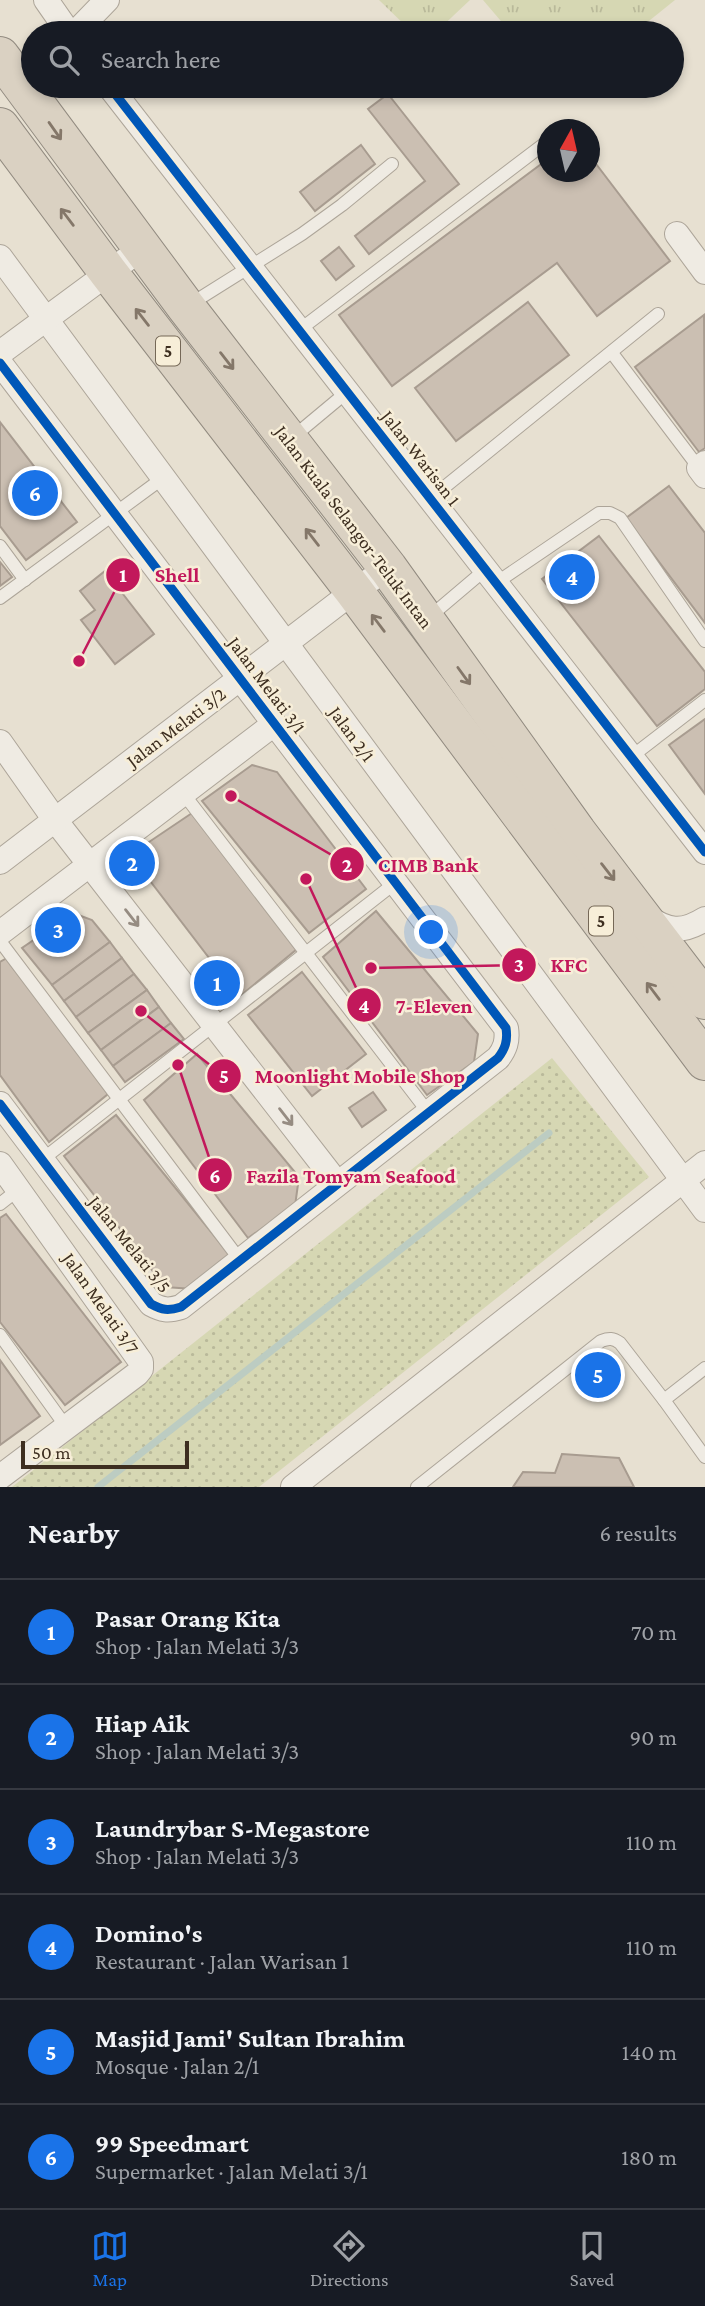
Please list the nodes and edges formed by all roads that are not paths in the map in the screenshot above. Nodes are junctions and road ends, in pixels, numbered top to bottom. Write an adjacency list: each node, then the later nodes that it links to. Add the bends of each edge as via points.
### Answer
1 (46, 0): 3 (street)
2 (107, 0): 4 (street)
3 (61, 21)
4 (87, 21)
5 (0, 56): 6 (highway, Jalan Kuala Selangor-Teluk Intan / 5)
6 (21, 75)
7 (40, 98): 13 (highway, Jalan Kuala Selangor-Teluk Intan / 5, one-way to 13)
8 (118, 98): 15 (street, Jalan Warisan 1)
9 (0, 127): 16 (highway, Jalan Kuala Selangor-Teluk Intan / 5, one-way to 9)
10 (537, 149): 21 (lane)
11 (392, 163): 15 (lane, via 302,234)
12 (677, 234): 17 (street)
13 (142, 248): 16 (street); 18 (highway, Jalan Kuala Selangor-Teluk Intan / 5)
14 (0, 257): 20 (street, Jalan 2/1)
15 (248, 267): 18 (lane); 21 (street, Jalan Warisan 1)
16 (108, 272): 20 (street); 35 (highway, Jalan Kuala Selangor-Teluk Intan / 5, one-way to 16)
17 (705, 272)
18 (186, 307): 26 (highway, Jalan Kuala Selangor-Teluk Intan / 5, one-way to 26)
19 (658, 314): 23 (lane)
20 (46, 319): 22 (street); 28 (street, Jalan 2/1)
21 (298, 331): 25 (street, Jalan Warisan 1)
22 (0, 353)
23 (612, 353): 27 (lane); 29 (lane)
24 (0, 363): 30 (street, Jalan Melati 3/1)
25 (347, 392): 26 (lane); 29 (street, Jalan Warisan 1)
26 (289, 440): 32 (highway, Jalan Kuala Selangor-Teluk Intan / 5)
27 (703, 469)
28 (163, 478): 30 (lane); 39 (street, Jalan 2/1)
29 (431, 498): 33 (street, Jalan Warisan 1)
30 (115, 514): 34 (lane); 40 (street, Jalan Melati 3/1)
31 (0, 547): 34 (lane)
32 (388, 568): 35 (street, Jalan Melati 3/2); 37 (highway, Jalan Kuala Selangor-Teluk Intan / 5)
33 (491, 576): 37 (lane); 38 (lane, via 599,513 611,513 620,518); 44 (street, Jalan Warisan 1)
34 (25, 580): 36 (lane)
35 (354, 591): 39 (street, Jalan Melati 3/2); 59 (highway, Jalan Kuala Selangor-Teluk Intan / 5, one-way to 35)
36 (0, 598)
37 (424, 621): 51 (highway, Jalan Kuala Selangor-Teluk Intan / 5, one-way to 51)
38 (705, 641)
39 (286, 644): 40 (street, Jalan Melati 3/2); 66 (street, Jalan 2/1)
40 (240, 678): 42 (street, Jalan Melati 3/1); 46 (street, Jalan Melati 3/2)
41 (705, 700): 44 (lane)
42 (274, 723): 45 (street); 50 (street, Jalan Melati 3/1)
43 (0, 742): 46 (street)
44 (631, 757): 47 (street, Jalan Warisan 1)
45 (183, 793): 49 (street); 55 (lane)
46 (55, 820): 48 (street, Jalan Melati 3/2); 49 (street)
47 (705, 852)
48 (0, 862)
49 (91, 864): 53 (street); 57 (street, one-way to 57)
50 (395, 883): 55 (lane); 58 (street, Jalan Melati 3/1)
51 (639, 912): 52 (street, via 664,928 692,927); 56 (highway, Jalan Kuala Selangor-Teluk Intan / 5)
52 (705, 919)
53 (0, 933)
54 (0, 941): 60 (lane)
55 (305, 953): 57 (lane); 62 (lane)
56 (705, 1000)
57 (215, 1024): 60 (lane); 67 (street, one-way to 67)
58 (506, 1028): 62 (street, Jalan Melati 3/5, via 506,1044 498,1058)
59 (705, 1061)
60 (119, 1099): 63 (lane); 71 (lane)
61 (0, 1104): 63 (street, Jalan Melati 3/5)
62 (428, 1112): 67 (street, Jalan Melati 3/5)
63 (43, 1160): 71 (street, Jalan Melati 3/5, via 151,1304 166,1311 181,1307)
64 (705, 1163): 66 (street)
65 (0, 1164): 68 (street, Jalan Melati 3/7)
66 (682, 1181): 70 (street, Jalan 2/1); 78 (street)
67 (337, 1183): 71 (street, Jalan Melati 3/5)
68 (19, 1189): 69 (lane); 75 (street, Jalan Melati 3/7, via 141,1362 136,1374)
69 (0, 1204)
70 (705, 1210)
71 (240, 1260)
72 (0, 1335): 75 (lane)
73 (705, 1368): 74 (lane)
74 (664, 1400): 76 (lane); 79 (lane, via 620,1343 607,1338)
75 (67, 1429): 77 (street, Jalan Melati 3/7)
76 (705, 1457)
77 (0, 1477)
78 (293, 1487)
79 (417, 1487)

